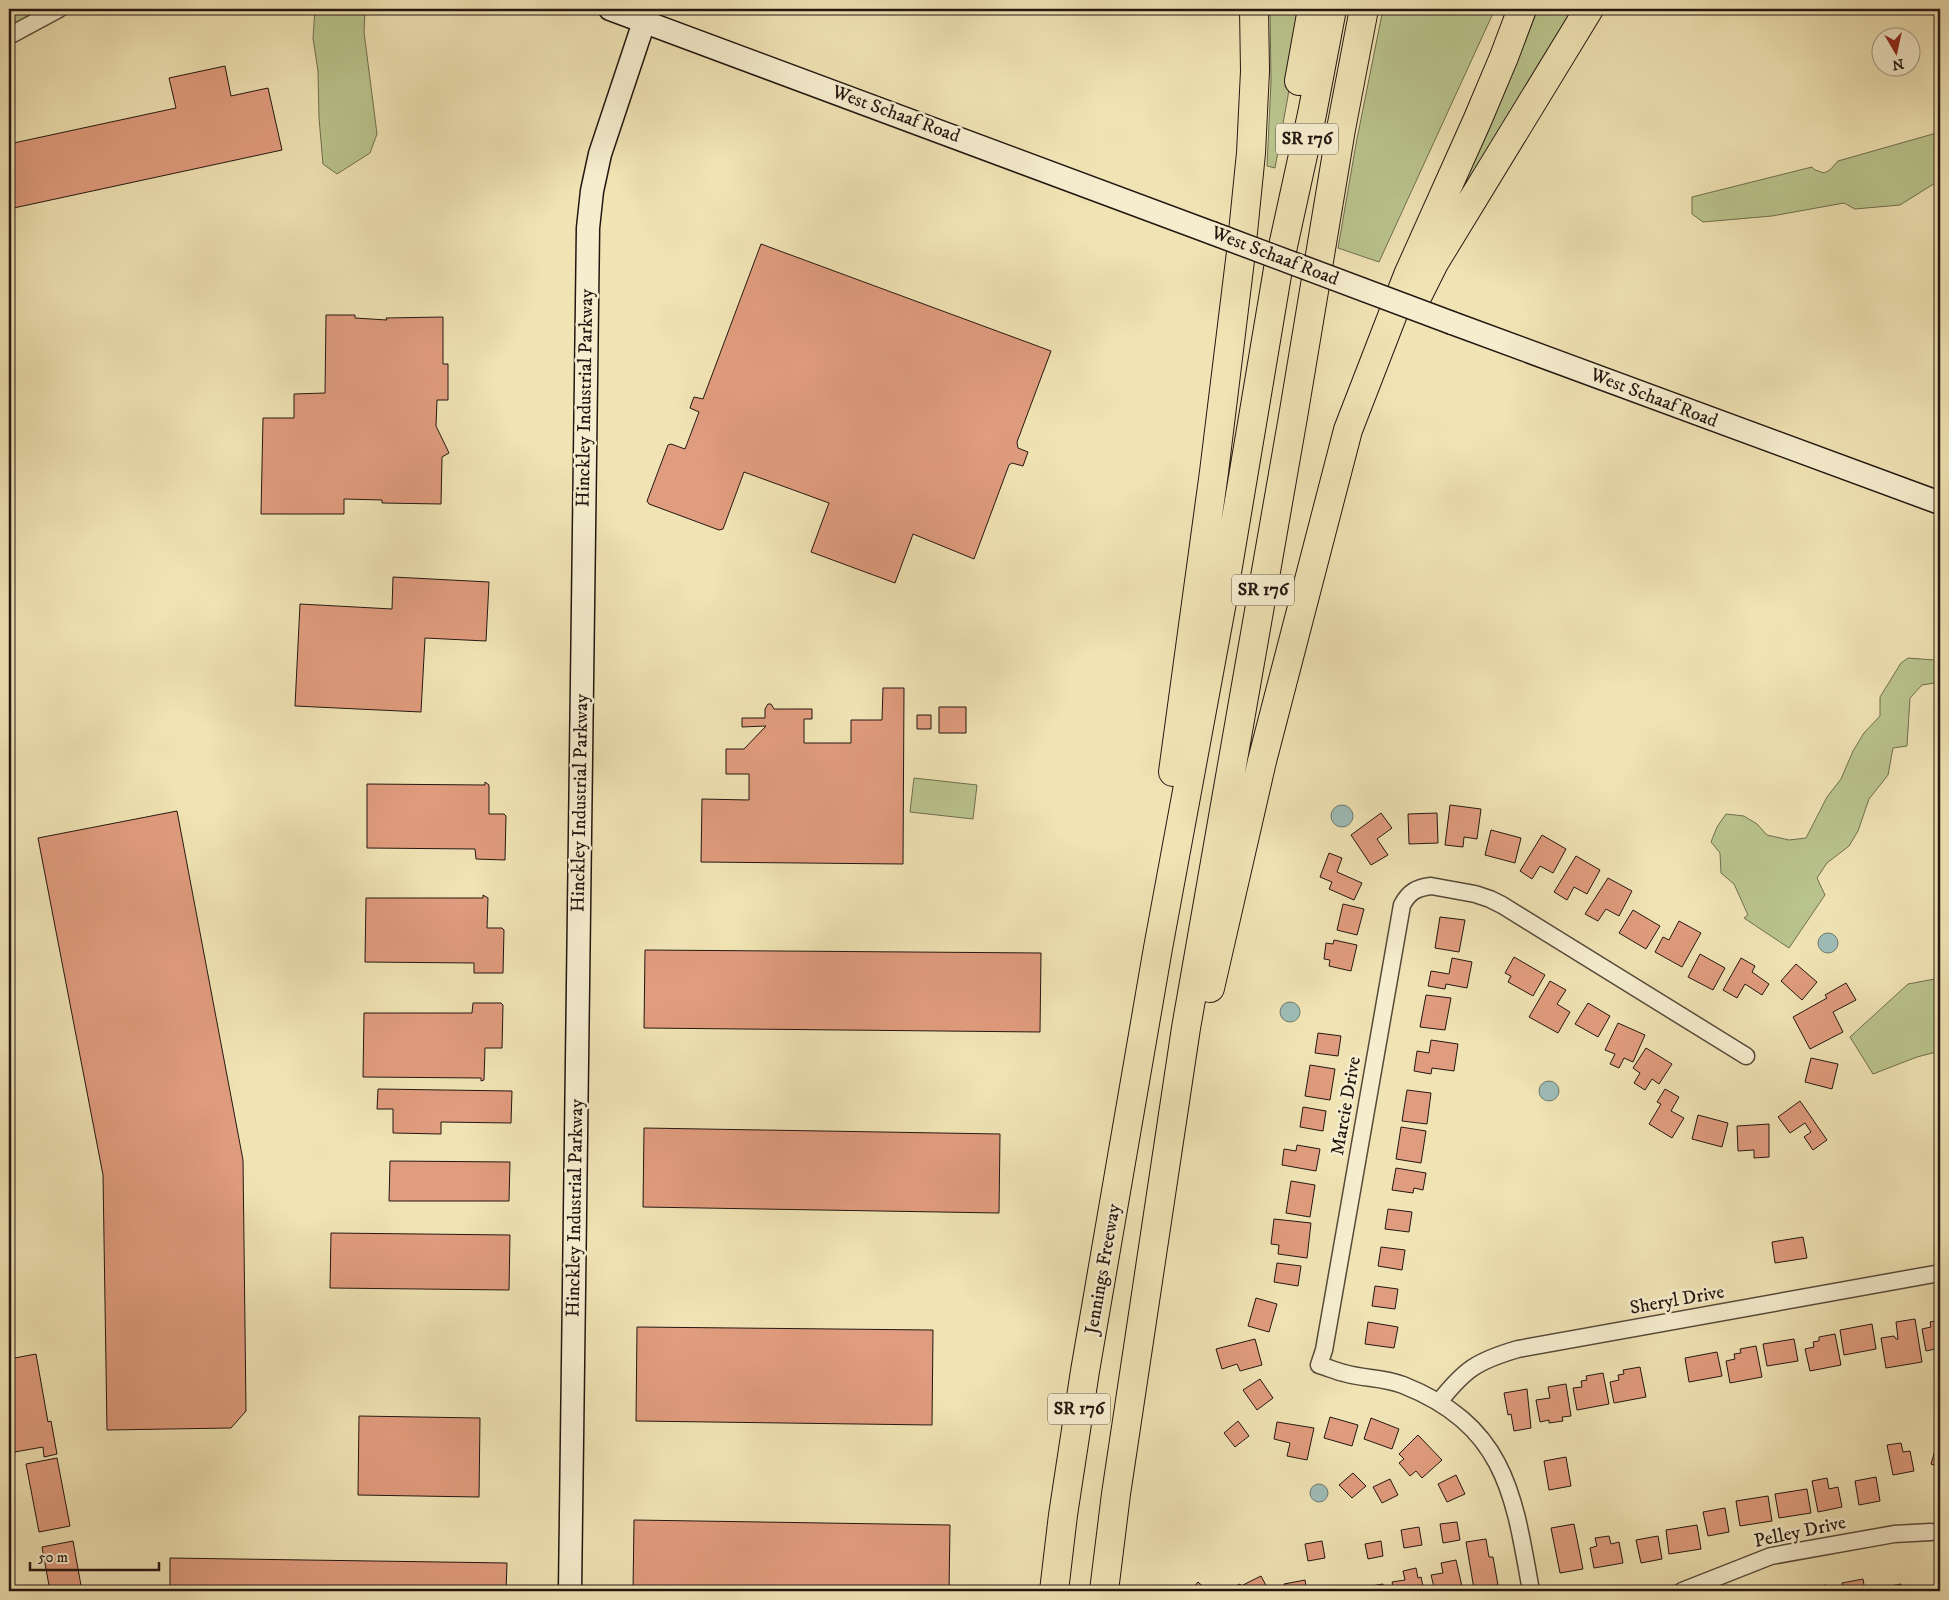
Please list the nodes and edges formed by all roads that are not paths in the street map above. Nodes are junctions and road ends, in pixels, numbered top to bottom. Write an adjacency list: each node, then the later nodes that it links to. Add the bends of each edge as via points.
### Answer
1 (58, 9): 10 (street)
2 (610, 9): 9 (street, West Schaaf Road)
3 (1254, 9): 14 (highway, via 1251,153 1214,472 1163,843)
4 (1312, 9): 11 (highway, via 1296,103)
5 (1332, 9): 11 (highway, SR 176)
6 (1364, 9): 16 (highway, SR 176, via 1186,1028)
7 (1522, 9): 13 (highway, via 1379,346 1348,430)
8 (1589, 9): 13 (highway, via 1434,263 1397,336 1352,447)
9 (644, 22): 12 (street, West Schaaf Road, bridge); 20 (street, Hinckley Industrial Parkway, via 600,154 588,228)
10 (9, 36)
11 (1278, 269): 14 (highway, SR 176)
12 (1940, 503)
13 (1318, 544): 16 (highway, via 1262,761)
14 (1158, 948): 21 (highway, Jennings Freeway / SR 176, via 1085,1371)
15 (1746, 1056): 18 (street, Marcie Drive, via 1490,899 1431,886 1414,890 1406,896 1399,918 1319,1364 1344,1374 1390,1381)
16 (1166, 1171): 22 (highway, SR 176)
17 (1940, 1274): 18 (street, Sheryl Drive, via 1518,1349 1476,1364)
18 (1439, 1402): 23 (street, Marcie Drive, via 1470,1428 1497,1461 1519,1522)
19 (1931, 1532): 24 (street, Pelley Drive, via 1894,1534 1771,1556)
20 (570, 1591)
21 (1054, 1591)
22 (1104, 1591)
23 (1531, 1591)
24 (1682, 1591)

